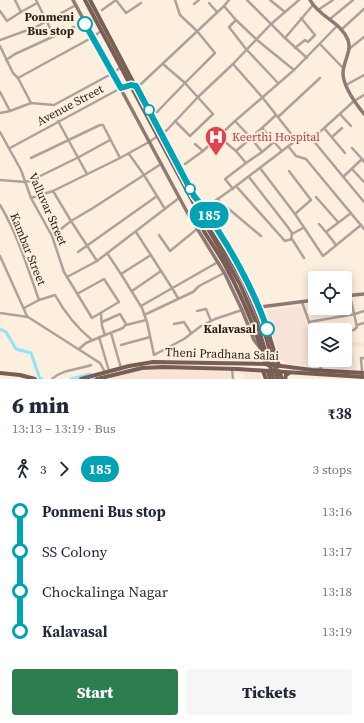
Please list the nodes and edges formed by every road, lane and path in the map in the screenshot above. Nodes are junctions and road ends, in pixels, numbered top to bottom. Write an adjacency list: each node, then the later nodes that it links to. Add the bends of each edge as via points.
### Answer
1 (14, 0): 26 (street)
2 (73, 0): 19 (street)
3 (84, 0): 37 (main road)
4 (90, 0): 64 (main road)
5 (116, 0): 16 (street, via 126,13); 23 (street)
6 (174, 0): 38 (street, via 180,14)
7 (199, 0): 18 (street)
8 (229, 0): 21 (street)
9 (247, 0): 33 (street)
10 (270, 0): 28 (street)
11 (299, 0): 28 (street)
12 (310, 0): 20 (street)
13 (333, 0): 24 (street)
14 (353, 0): 30 (street)
15 (37, 2): 26 (street); 32 (street)
16 (141, 3)
17 (209, 3): 27 (street)
18 (194, 4)
19 (76, 5): 32 (street); 40 (street)
20 (313, 5): 24 (street); 29 (street)
21 (224, 6): 27 (street); 31 (street)
22 (364, 9): 36 (street)
23 (102, 10)
24 (317, 10): 30 (street)
25 (0, 11): 26 (street, via 7,21)
26 (21, 12)
27 (217, 12): 38 (street)
28 (285, 12): 33 (street)
29 (301, 18): 42 (street); 47 (street, via 315,35)
30 (330, 19): 35 (street)
31 (236, 20): 44 (street); 48 (street, via 229,27)
32 (45, 21): 39 (street); 43 (street)
33 (271, 24): 42 (street); 44 (street)
34 (74, 26): 39 (street)
35 (337, 26): 36 (street); 45 (street)
36 (342, 30): 49 (street, via 348,41)
37 (101, 31): 40 (street); 55 (main road)
38 (197, 31): 53 (street); 62 (street, via 215,53)
39 (54, 36): 52 (street)
40 (93, 37): 58 (street); 60 (street)
41 (364, 37): 49 (street)
42 (285, 38): 47 (street)
43 (0, 40)
44 (257, 40): 48 (street); 57 (street)
45 (320, 44): 51 (street); 56 (street)
46 (0, 46): 50 (street)
47 (296, 48): 51 (street)
48 (246, 49): 54 (street); 63 (street)
49 (348, 49): 56 (street)
50 (1, 52): 52 (street)
51 (307, 58): 57 (street)
52 (6, 60): 60 (street)
53 (163, 64): 62 (street); 64 (street, Avenue Street, via 142,84)
54 (233, 64): 69 (street); 70 (street)
55 (121, 67): 58 (street); 64 (main road)
56 (344, 69): 65 (street)
57 (294, 70): 63 (street)
58 (113, 73): 66 (street); 72 (street, via 54,104)
59 (364, 75): 65 (street)
60 (18, 78): 72 (street)
61 (320, 78): 78 (street)
62 (185, 83): 69 (street); 74 (street)
63 (278, 83): 70 (street)
64 (133, 85): 66 (street, Avenue Street); 87 (main road)
65 (346, 85): 71 (street)
66 (121, 88): 79 (street, Avenue Street); 95 (street)
67 (0, 92): 73 (street)
68 (364, 95): 71 (street)
69 (198, 97): 80 (street); 80 (street, via 212,114 190,136)
70 (262, 98): 78 (street); 81 (street)
71 (354, 102): 76 (street); 77 (street)
72 (32, 103): 73 (street)
73 (10, 111): 75 (street)
74 (157, 112)
75 (0, 113)
76 (340, 114): 82 (street); 84 (street)
77 (364, 114)
78 (277, 116): 83 (street); 94 (street)
79 (58, 121): 92 (street); 99 (street, Avenue Street)
80 (175, 121): 87 (street)
81 (235, 121): 88 (street); 90 (street)
82 (350, 126)
83 (262, 128): 90 (street); 96 (street)
84 (324, 128): 89 (street); 91 (street)
85 (342, 128): 89 (street)
86 (0, 132): 99 (street, Valluvar Street)
87 (160, 134): 95 (street); 131 (main road)
88 (218, 136): 102 (street); 103 (street)
89 (332, 137): 105 (street)
90 (251, 138): 103 (street); 104 (street)
91 (312, 139): 94 (street, via 307,132); 120 (street)
92 (69, 140): 93 (street, via 100,125 103,125); 107 (street); 108 (street)
93 (110, 140): 107 (street); 109 (street)
94 (296, 140): 98 (street)
95 (149, 142): 106 (street); 112 (street)
96 (275, 142): 101 (street); 104 (street)
97 (195, 144): 102 (street)
98 (288, 146): 101 (street); 137 (street, via 296,156 306,160)
99 (10, 148): 122 (street, Valluvar Street, via 22,170)
100 (352, 148): 110 (street)
101 (282, 150): 114 (street)
102 (203, 151): 113 (street)
103 (236, 151): 111 (street)
104 (262, 152): 111 (street)
105 (345, 153)
106 (129, 154): 109 (street); 118 (street)
107 (79, 157): 117 (street); 122 (street)
108 (31, 158)
109 (120, 158): 117 (street)
110 (363, 161): 115 (street)
111 (246, 163): 125 (street, via 225,179)
112 (161, 164): 118 (street); 130 (street)
113 (185, 164)
114 (260, 168): 119 (street); 139 (street)
115 (352, 169): 120 (street); 123 (street)
116 (289, 171): 139 (street, via 311,200)
117 (87, 174): 126 (street)
118 (144, 175): 127 (street); 140 (street)
119 (248, 177): 124 (street); 149 (street)
120 (343, 177): 133 (street)
121 (0, 180): 122 (street)
122 (25, 182): 129 (street, Valluvar Street)
123 (364, 182)
124 (236, 186): 125 (street); 153 (street, via 284,240)
125 (233, 189): 132 (street)
126 (54, 191): 129 (street); 140 (street)
127 (157, 196): 136 (street); 155 (street)
128 (316, 197): 141 (street)
129 (31, 198): 151 (street, Valluvar Street)
130 (180, 198): 136 (street); 145 (street)
131 (193, 198): 138 (main road); 178 (main road, via 205,209); 206 (main road, via 198,222 224,264)
132 (217, 199): 135 (street); 152 (street)
133 (364, 202)
134 (0, 205): 173 (street, Kambar Street, via 7,216)
135 (208, 206)
136 (165, 209): 147 (street)
137 (350, 213): 141 (street); 143 (street)
138 (201, 214): 235 (main road, bridge, via 240,284 257,324); 236 (main road, bridge, via 244,282 264,330)
139 (294, 214): 144 (street)
140 (71, 221): 151 (street); 155 (street)
141 (338, 222): 148 (street)
142 (319, 224): 148 (street)
143 (361, 225): 146 (street); 154 (street)
144 (303, 228): 149 (street); 154 (street, via 323,256)
145 (197, 229): 150 (street, via 170,252); 162 (street)
146 (364, 229)
147 (136, 232): 157 (street); 158 (street)
148 (326, 232): 154 (street)
149 (292, 234): 153 (street)
150 (159, 235)
151 (52, 236): 166 (street, Valluvar Street)
152 (261, 236)
153 (291, 238): 160 (street)
154 (336, 245)
155 (87, 246): 156 (street); 161 (street)
156 (78, 252)
157 (106, 253): 161 (street); 165 (street)
158 (151, 255): 163 (street); 165 (street)
159 (0, 256): 179 (street)
160 (304, 258)
161 (97, 260): 166 (street)
162 (218, 262): 164 (street); 167 (street)
163 (160, 271): 167 (street); 168 (street)
164 (224, 273): 172 (street); 180 (street)
165 (121, 274): 168 (street)
166 (67, 277): 169 (street, Valluvar Street)
167 (172, 288): 172 (street); 177 (street)
168 (132, 291): 177 (street)
169 (77, 294): 184 (street, Valluvar Street, via 92,318); 184 (street, via 104,279 119,302)
170 (364, 294): 171 (street)
171 (352, 296)
172 (178, 298): 186 (street)
173 (39, 300): 179 (street); 203 (street, via 55,295 69,319)
174 (308, 301): 175 (street)
175 (302, 302): 178 (street); 191 (street)
176 (352, 305): 185 (street)
177 (141, 306): 186 (street)
178 (260, 306): 202 (main road)
179 (24, 308): 187 (street)
180 (242, 310): 189 (street); 206 (street, via 254,340)
181 (197, 311): 189 (street, via 206,309)
182 (364, 311): 185 (street)
183 (0, 313): 187 (street)
184 (101, 314): 190 (street)
185 (354, 314): 191 (street); 194 (street)
186 (144, 315): 188 (street)
187 (28, 317): 205 (street)
188 (146, 320): 195 (street); 201 (street)
189 (211, 321): 198 (street)
190 (102, 322): 195 (street, via 120,314); 199 (street)
191 (309, 322)
192 (364, 323): 194 (street)
193 (174, 324): 198 (street, via 184,322)
194 (357, 325): 196 (street)
195 (126, 326): 197 (street)
196 (352, 330)
197 (112, 333): 199 (street); 216 (street)
198 (191, 333): 207 (street)
199 (105, 335): 200 (street)
200 (99, 337): 203 (street); 220 (street)
201 (150, 337): 204 (street); 207 (street)
202 (270, 339): 213 (main road); 214 (main road, via 274,342 280,362)
203 (92, 340): 205 (street)
204 (121, 345)
205 (79, 349): 220 (street)
206 (263, 353): 210 (main road); 211 (main road)
207 (154, 355): 209 (street)
208 (364, 358): 226 (street, via 361,358)
209 (153, 362): 210 (main road, Theni Pradhana Salai); 216 (main road, Theni Pradhana Salai)
210 (257, 364): 211 (main road, Theni Pradhana Salai)
211 (266, 364): 213 (main road, Theni Pradhana Salai); 218 (main road)
212 (91, 365): 230 (street, via 69,370)
213 (279, 366): 214 (main road, Theni Pradhana Salai); 218 (main road)
214 (288, 366): 219 (main road, Theni Pradhana Salai)
215 (320, 367): 219 (street)
216 (121, 368): 220 (main road, Theni Pradhana Salai)
217 (232, 368): 221 (main road, Theni Pradhana Salai); 228 (main road, Theni Pradhana Salai, via 142,368); 232 (street)
218 (274, 368): 221 (main road); 222 (main road)
219 (321, 370): 226 (main road, Theni Pradhana Salai)
220 (107, 371): 228 (main road, Theni Pradhana Salai)
221 (265, 371): 222 (main road, Theni Pradhana Salai); 233 (main road); 234 (main road)
222 (280, 372): 224 (main road, Theni Pradhana Salai); 237 (main road)
223 (0, 373): 227 (main road)
224 (289, 373): 225 (main road, Theni Pradhana Salai); 237 (main road)
225 (314, 374): 226 (main road, Theni Pradhana Salai); 238 (street)
226 (363, 376)
227 (14, 377): 229 (main road)
228 (93, 377): 231 (main road, Theni Pradhana Salai)
229 (35, 379)
230 (52, 379)
231 (81, 379)
232 (234, 379)
233 (266, 379)
234 (270, 379)
235 (274, 379)
236 (278, 379)
237 (284, 379)
238 (316, 379)

